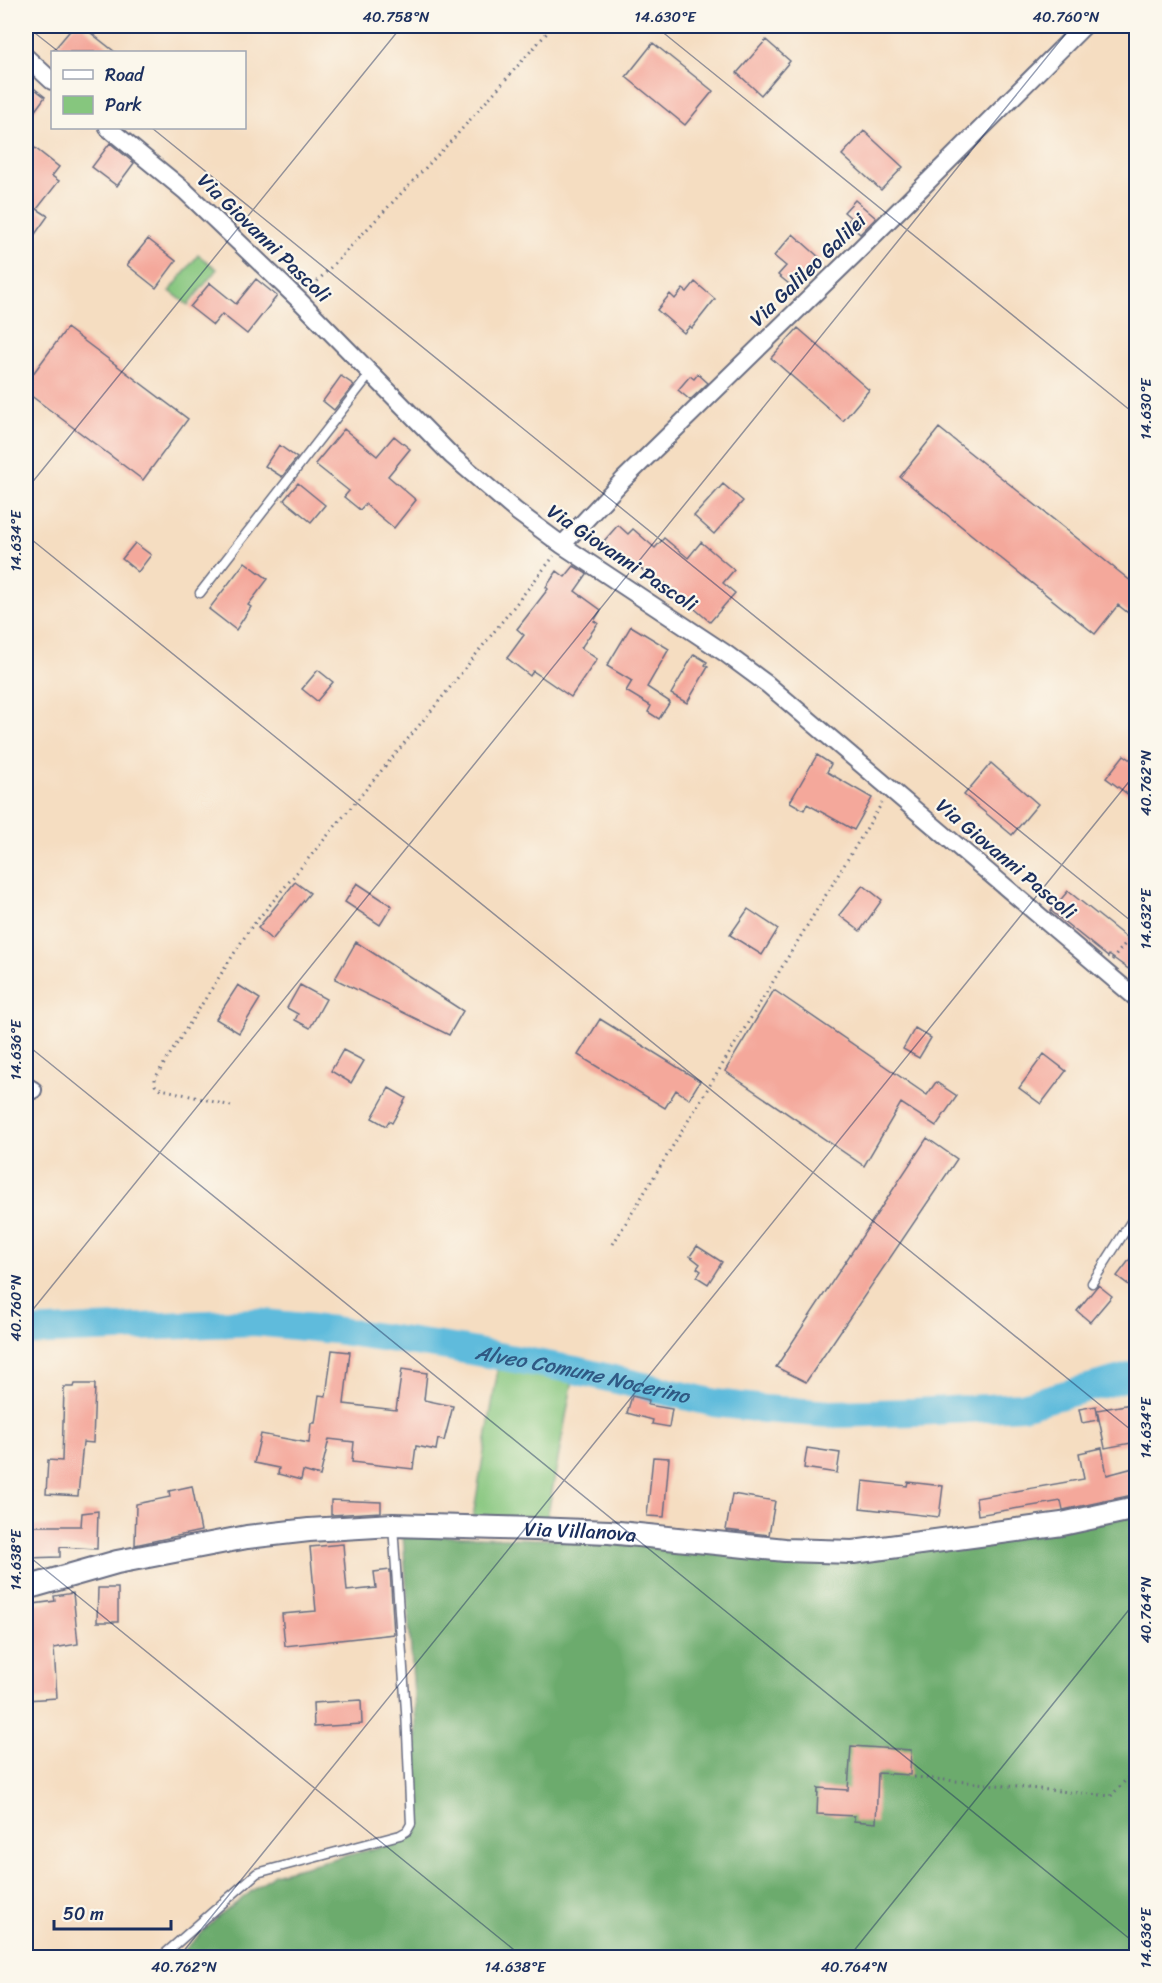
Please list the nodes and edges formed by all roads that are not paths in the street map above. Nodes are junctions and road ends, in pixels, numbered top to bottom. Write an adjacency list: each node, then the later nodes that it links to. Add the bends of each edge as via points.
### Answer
1 (1084, 26): 6 (street, Via Galileo Galilei, via 623,480)
2 (26, 57): 3 (street)
3 (51, 80)
4 (109, 129): 5 (street, Via Giovanni Pascoli, via 184,190)
5 (371, 373): 6 (street, Via Giovanni Pascoli, via 452,456); 7 (lane)
6 (562, 545): 8 (street, Via Giovanni Pascoli, via 767,684)
7 (200, 593)
8 (1137, 998)
9 (1137, 1214): 10 (lane)
10 (1092, 1283)
11 (1137, 1508): 12 (main road, Via Villanova, via 1062,1524 853,1552 785,1550 609,1532)
12 (393, 1525): 13 (main road, Via Villanova, via 247,1537 117,1562); 14 (lane, via 411,1824 400,1835 257,1873)
13 (26, 1588)
14 (160, 1958)

